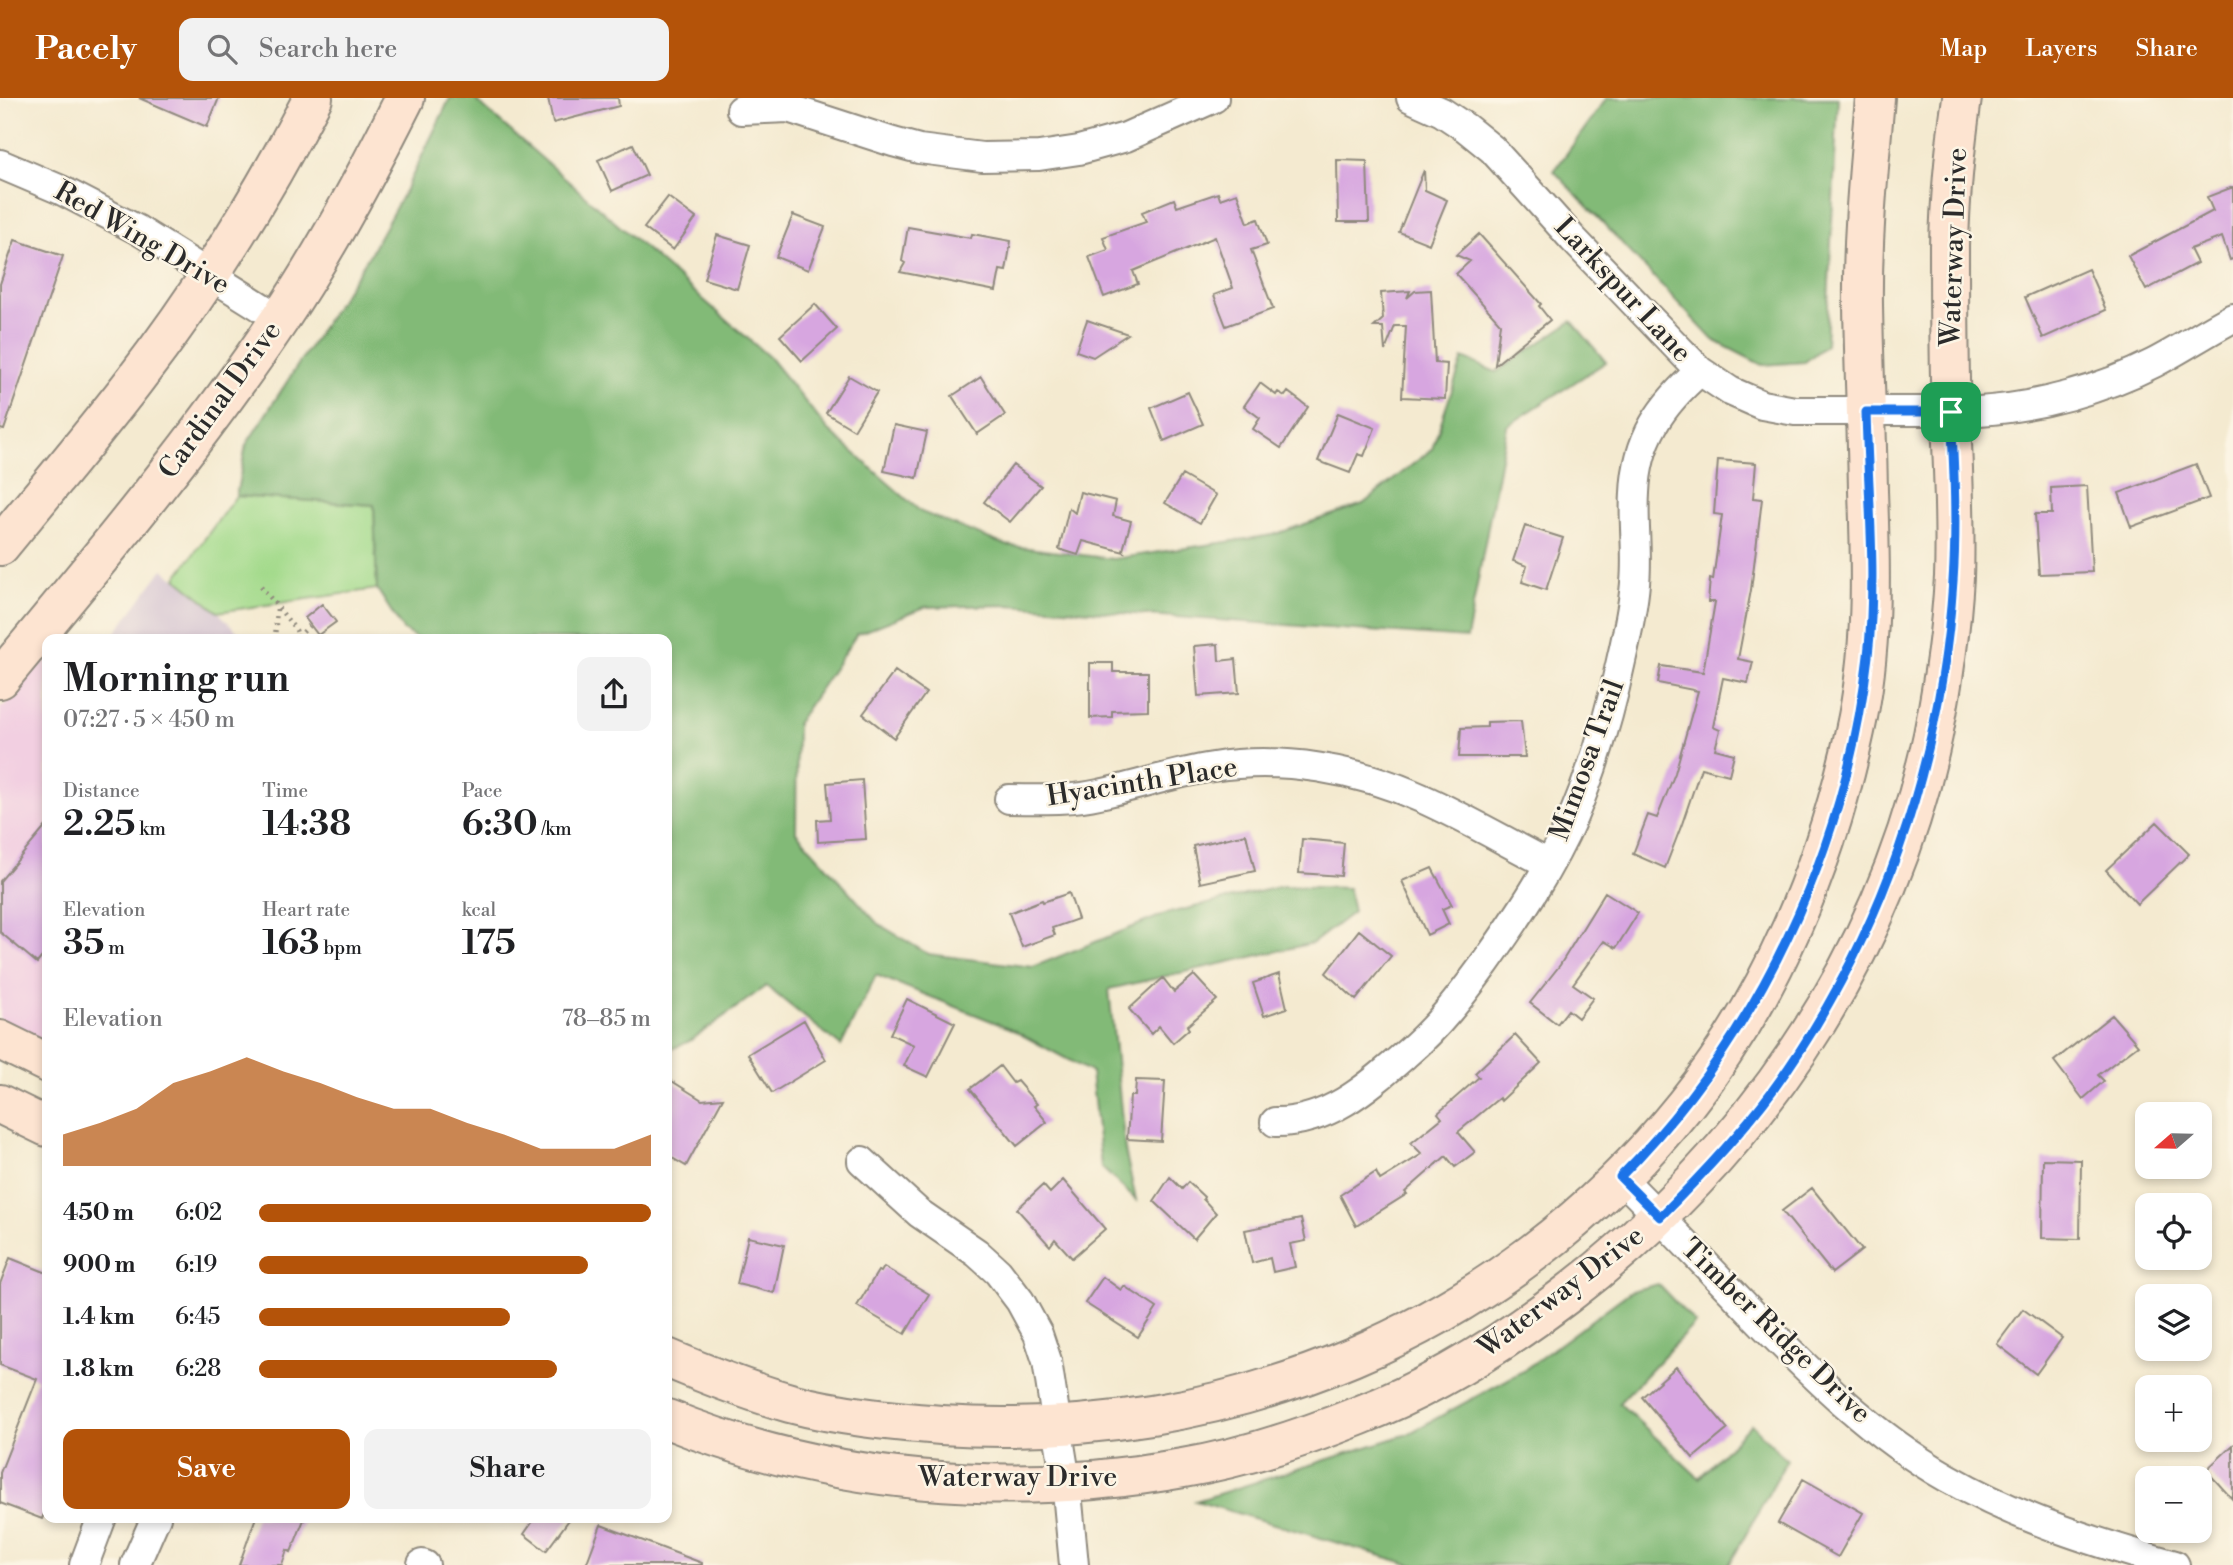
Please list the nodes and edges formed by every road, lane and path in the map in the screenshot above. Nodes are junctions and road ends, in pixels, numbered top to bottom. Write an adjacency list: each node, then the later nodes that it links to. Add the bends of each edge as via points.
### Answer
1 (313, 98): 9 (main road)
2 (405, 98): 11 (main road, Cardinal Drive, via 362,186)
3 (1214, 98): 7 (street, via 1126,137 1039,156 982,157 919,149 788,108)
4 (1411, 98): 12 (street, Larkspur Lane, via 1442,112 1492,149)
5 (1875, 98): 13 (main road, Waterway Drive, via 1863,283)
6 (1962, 98): 14 (main road, Waterway Drive, via 1949,241)
7 (741, 110)
8 (0, 163): 9 (street, Red Wing Drive, via 138,230)
9 (209, 274): 11 (street, Red Wing Drive); 15 (main road, via 135,380)
10 (2233, 318): 14 (street, Larkspur Lane, via 2111,381 2001,409)
11 (280, 319): 22 (main road, Cardinal Drive, via 135,515)
12 (1700, 371): 13 (street, Larkspur Lane, via 1762,405 1796,411); 24 (street, Mimosa Trail, via 1675,393 1643,448 1636,474 1635,582 1621,662 1595,754 1572,818)
13 (1866, 412): 14 (street, Larkspur Lane); 31 (main road, Waterway Drive, via 1871,584 1868,655 1857,725 1822,854 1761,992 1721,1056 1686,1105)
14 (1951, 412): 32 (main road, Waterway Drive, via 1954,580 1946,660 1932,738 1892,874 1854,959 1780,1080 1713,1162)
15 (0, 546)
16 (261, 586): 17 (path)
17 (277, 607): 19 (path); 20 (path)
18 (310, 625): 21 (path)
19 (275, 634)
20 (297, 634)
21 (302, 634)
22 (0, 679)
23 (1009, 799): 24 (street, Hyacinth Place, via 1062,800 1215,766 1278,763 1371,779 1420,797)
24 (1549, 863): 28 (street, Mimosa Trail, via 1507,933 1422,1040 1335,1109 1309,1119)
25 (0, 1040): 26 (main road)
26 (42, 1061)
27 (0, 1104): 29 (main road)
28 (1275, 1122)
29 (42, 1125)
30 (862, 1161): 35 (street, via 919,1213 998,1272 1020,1301 1047,1361)
31 (1620, 1177): 32 (street, Timber Ridge Drive); 35 (main road, Waterway Drive, via 1515,1266 1376,1348 1238,1398 1181,1411)
32 (1660, 1217): 36 (main road, Waterway Drive, via 1531,1322 1462,1366 1358,1417 1189,1468); 42 (street, Timber Ridge Drive, via 1798,1360 1908,1453 1948,1479 2018,1513 2089,1541)
33 (672, 1361): 35 (main road, Waterway Drive, via 766,1395 821,1409 912,1423)
34 (672, 1421): 36 (main road, Waterway Drive, via 771,1454 846,1470 998,1483)
35 (1057, 1426): 36 (street)
36 (1066, 1481): 41 (street)
37 (100, 1523): 39 (street)
38 (153, 1523): 40 (street)
39 (84, 1565)
40 (135, 1565)
41 (1074, 1565)
42 (2175, 1565)

